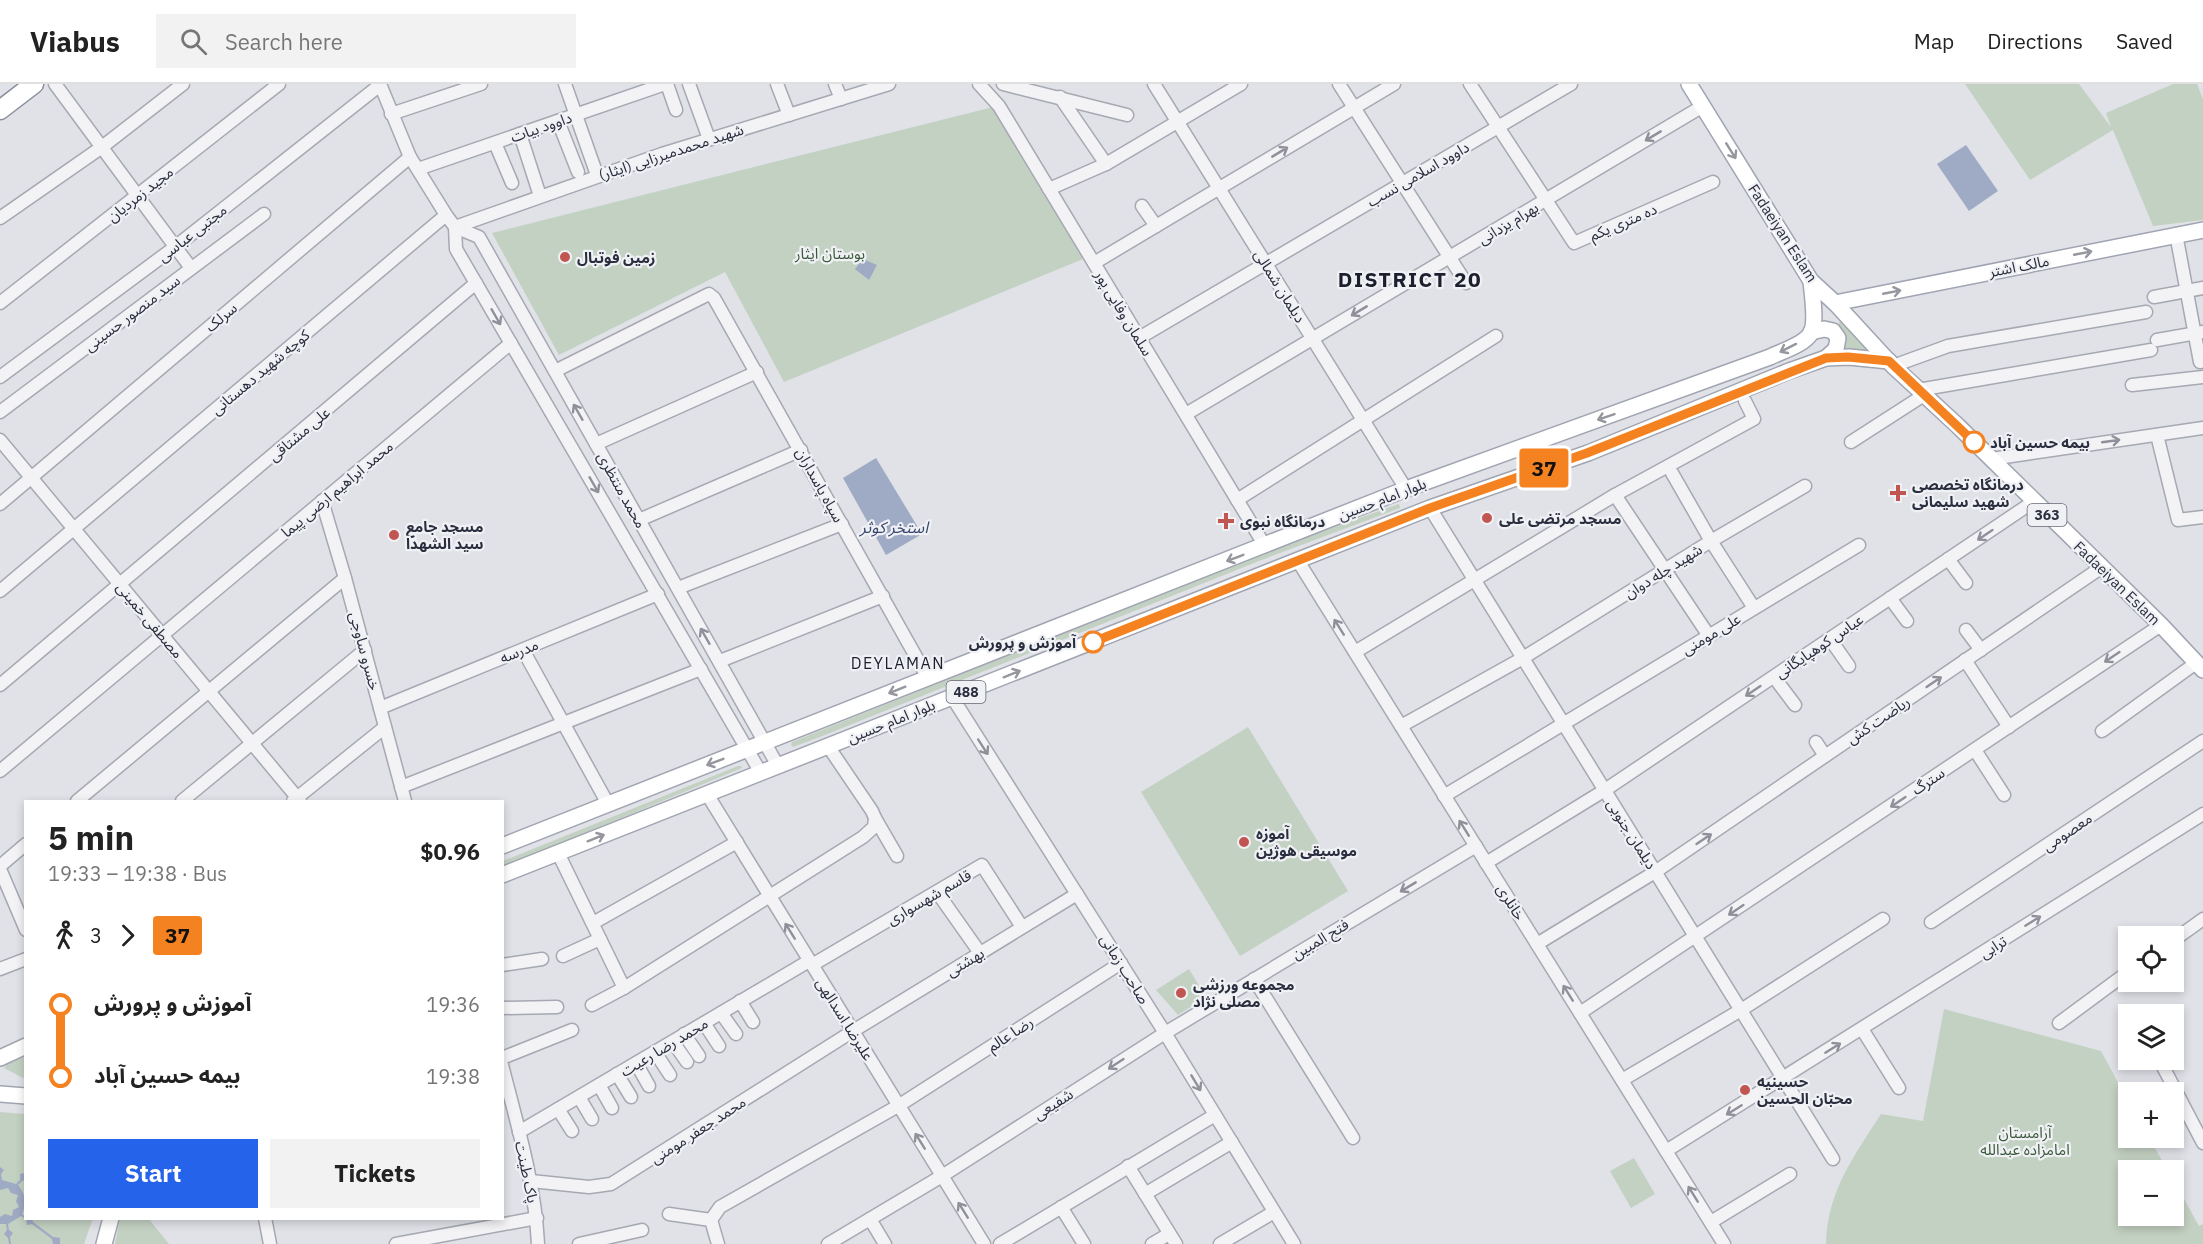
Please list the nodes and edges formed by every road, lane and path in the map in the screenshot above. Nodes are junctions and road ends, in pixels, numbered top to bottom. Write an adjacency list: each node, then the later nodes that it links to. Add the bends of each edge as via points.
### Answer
1 (34, 84): 26 (highway)
2 (56, 84): 38 (street)
3 (183, 84): 38 (street)
4 (279, 84): 49 (street, مجید زمردیان)
5 (380, 84): 28 (street, محمد منتظری); 60 (street, مجتبی عباسی)
6 (481, 84): 28 (street)
7 (565, 84): 29 (street)
8 (666, 84): 27 (street); 29 (street, داوود بیات)
9 (689, 84): 36 (street)
10 (777, 84): 30 (street)
11 (835, 84): 23 (street)
12 (889, 84): 23 (street, شهید محمدمیرزایی (ایثار))
13 (979, 84): 48 (street, سلمان وفایی پور, via 999,106)
14 (1003, 84): 22 (street)
15 (1154, 84): 33 (street, دیلمان شمالی)
16 (1240, 84): 33 (street)
17 (1339, 84): 25 (street)
18 (1394, 84): 25 (street)
19 (1470, 84): 34 (street, ده متری یکم)
20 (1571, 84): 34 (street, داوود اسلامی نسب)
21 (1689, 84): 24 (main road, Fadaeiyan Eslam / 363)
22 (1060, 97): 31 (street); 40 (street)
23 (841, 99): 30 (street, شهید محمدمیرزایی (ایثار))
24 (1703, 106): 51 (street, بهرام یزدانی, one-way to 51); 65 (main road, Fadaeiyan Eslam / 363, one-way to 65)
25 (1355, 107): 45 (street); 47 (street, one-way to 25)
26 (0, 110)
27 (676, 110)
28 (391, 114): 39 (street, محمد منتظری)
29 (576, 115): 32 (street, داوود بیات); 43 (street)
30 (789, 115): 36 (street, شهید محمدمیرزایی (ایثار))
31 (1127, 115)
32 (558, 121): 35 (street, داوود بیات); 42 (street)
33 (1177, 121): 40 (street); 47 (street, دیلمان شمالی)
34 (1498, 127): 45 (street, داوود اسلامی نسب); 51 (street, ده متری یکم)
35 (520, 134): 37 (street, داوود بیات); 50 (street)
36 (709, 138): 43 (street, شهید محمدمیرزایی (ایثار))
37 (495, 142): 41 (street, داوود بیات); 44 (street)
38 (102, 147): 49 (street); 55 (street)
39 (410, 157): 41 (street, محمد منتظری); 101 (street, سرلک)
40 (1106, 164): 48 (street)
41 (418, 169): 54 (street, محمد منتظری)
42 (578, 172)
43 (597, 175): 50 (street, شهید محمدمیرزایی (ایثار))
44 (512, 183)
45 (1403, 183): 61 (street); 63 (street, داوود اسلامی نسب)
46 (1713, 183): 51 (street, ده متری یکم, via 1574,243)
47 (1224, 185): 56 (street); 63 (street, دیلمان شمالی)
48 (1049, 189): 62 (street, سلمان وفایی پور)
49 (138, 196): 60 (street); 71 (street, مجید زمردیان)
50 (540, 196): 57 (street, شهید محمدمیرزایی (ایثار))
51 (1546, 200): 61 (street, بهرام یزدانی)
52 (1142, 206): 56 (street)
53 (264, 214): 64 (street, سید منصور حسینی)
54 (446, 215): 57 (street, محمد منتظری); 113 (street, کوچه شهید دهستانی)
55 (0, 218)
56 (1156, 226): 62 (street)
57 (455, 227): 66 (street, محمد منتظری, via 456,249); 83 (street, محمد منتظری, via 479,237)
58 (2203, 230): 59 (main road, مالک اشتر)
59 (2176, 234): 69 (street); 72 (main road, مالک اشتر, one-way to 59)
60 (176, 246): 64 (street); 85 (street, مجتبی عباسی)
61 (1450, 257): 67 (street); 78 (street, بهرام یزدانی, one-way to 78)
62 (1094, 263): 77 (street, سلمان وفایی پور)
63 (1266, 263): 77 (street, داوود اسلامی نسب); 78 (street, دیلمان شمالی)
64 (192, 268): 90 (street, سید منصور حسینی)
65 (1811, 281): 72 (main road, Fadaeiyan Eslam / 363); 74 (main road)
66 (476, 283): 79 (street, محمد منتظری, one-way to 79); 124 (street, علی مشتاقی)
67 (1466, 283)
68 (2203, 288): 69 (street)
69 (2186, 291): 70 (street); 75 (street)
70 (2154, 297)
71 (0, 303)
72 (1835, 303): 82 (main road, Fadaeiyan Eslam / 363)
73 (2146, 312): 82 (street, via 1948,346)
74 (1811, 332): 80 (main road, via 1833,331 1838,338 1836,349); 103 (main road, بلوار امام حسین / 488, one-way to 103, via 1770,357)
75 (2199, 333): 81 (street); 88 (street)
76 (1496, 336): 92 (street)
77 (1139, 338): 91 (street, سلمان وفایی پور)
78 (1313, 339): 91 (street, بهرام یزدانی); 92 (street, دیلمان شمالی)
79 (511, 343): 106 (street, محمد ابراهیم ارضی پیما); 127 (street, محمد منتظری, one-way to 127)
80 (1826, 358): 82 (main road, بلوار امام حسین / 488, via 1848,357); 109 (main road, بلوار امام حسین / 488, via 1587,453)
81 (2200, 362)
82 (1891, 364): 88 (main road, Fadaeiyan Eslam / 363)
83 (555, 371): 84 (street, سپاه پاسداران, via 709,294); 97 (street, محمد منتظری, one-way to 83)
84 (757, 372): 97 (street); 98 (street, سپاه پاسداران)
85 (0, 377)
86 (2203, 377): 87 (street)
87 (2132, 385)
88 (1921, 392): 96 (street); 99 (main road, Fadaeiyan Eslam / 363)
89 (1745, 401): 104 (street, via 1754,419)
90 (0, 412)
91 (1186, 414): 105 (street, سلمان وفایی پور)
92 (1363, 420): 103 (street, دیلمان شمالی); 105 (street)
93 (2203, 428): 94 (street)
94 (2157, 435): 99 (street, one-way to 94); 110 (street, via 2178,520)
95 (0, 440): 101 (street, مصطفی خمینی)
96 (1851, 442)
97 (596, 444): 111 (street, محمد منتظری)
98 (801, 450): 111 (street); 112 (street, سپاه پاسداران)
99 (1991, 459): 107 (main road, Fadaeiyan Eslam / 363)
100 (1672, 473): 114 (street)
101 (31, 477): 108 (street, سرلک); 113 (street, مصطفی خمینی)
102 (1805, 486): 114 (street, شهید چله دوان)
103 (1406, 489): 116 (main road, بلوار امام حسین / 488)
104 (1615, 495): 120 (street); 122 (street)
105 (1238, 500): 116 (street, سلمان وفایی پور)
106 (322, 501): 121 (street, خسرو ساوجی); 134 (street, محمد ابراهیم ارضی پیما)
107 (2033, 502): 117 (street, عباس کوهپایگانی, one-way to 117); 119 (main road, Fadaeiyan Eslam / 363)
108 (0, 504)
109 (1430, 508): 118 (main road, بلوار امام حسین / 488); 122 (street, دیلمان جنوبی)
110 (2203, 517)
111 (639, 520): 125 (street, محمد منتظری)
112 (842, 524): 125 (street); 128 (street, سپاه پاسداران)
113 (74, 529): 124 (street, مصطفی خمینی); 126 (street, کوچه شهید دهستانی)
114 (1711, 541): 120 (street, شهید چله دوان); 130 (street)
115 (1859, 545): 130 (street, علی مومنی)
116 (1265, 546): 148 (main road, بلوار امام حسین / 488, one-way to 148)
117 (1948, 559): 123 (street); 129 (street, عباس کوهپایگانی)
118 (1298, 561): 140 (street, خانلری, one-way to 118); 151 (main road, بلوار امام حسین / 488, one-way to 118)
119 (2102, 567): 132 (main road, Fadaeiyan Eslam / 363); 139 (street, ریاضت کش)
120 (1666, 569): 135 (street); 141 (street, شهید چله دوان)
121 (345, 578): 137 (street, خسرو ساوجی); 150 (street)
122 (1474, 580): 140 (street); 141 (street, دیلمان جنوبی)
123 (1966, 583)
124 (121, 585): 134 (street, مصطفی خمینی); 149 (street, علی مشتاقی)
125 (678, 588): 143 (street, محمد منتظری, one-way to 125)
126 (0, 591)
127 (658, 594): 138 (street, مدرسه); 146 (street, محمد منتظری)
128 (883, 596): 143 (street); 148 (street, سپاه پاسداران)
129 (1890, 598): 131 (street); 136 (street, عباس کوهپایگانی)
130 (1754, 608): 135 (street, علی مومنی)
131 (1907, 621)
132 (2161, 625): 145 (main road, Fadaeiyan Eslam / 363); 159 (street, سترگ, one-way to 159)
133 (1966, 630): 139 (street)
134 (162, 635): 150 (street, مصطفی خمینی); 171 (street, محمد ابراهیم ارضی پیما)
135 (1709, 636): 157 (street, علی مومنی)
136 (1830, 639): 144 (street); 147 (street, عباس کوهپایگانی)
137 (364, 650): 155 (street, خسرو ساوجی); 165 (street)
138 (523, 650): 155 (street, مدرسه); 156 (street)
139 (1981, 650): 142 (street, ریاضت کش)
140 (1355, 652): 158 (street, خانلری)
141 (1523, 658): 157 (street, دیلمان جنوبی); 158 (street, شهید چله دوان)
142 (1965, 660): 159 (street); 169 (street, ریاضت کش, one-way to 142)
143 (720, 661): 152 (street, محمد منتظری)
144 (1849, 666)
145 (2200, 666): 161 (street)
146 (701, 669): 154 (street, محمد منتظری); 156 (street)
147 (1774, 677): 153 (street); 174 (street, عباس کوهپایگانی, one-way to 174)
148 (928, 678): 163 (main road, بلوار امام حسین / 488, one-way to 163)
149 (0, 685)
150 (209, 691): 165 (street, مصطفی خمینی); 178 (street)
151 (952, 697): 166 (main road, بلوار امام حسین / 488); 196 (street, صاحب زمانی, one-way to 196)
152 (740, 698): 154 (street); 163 (street, محمد منتظری)
153 (1795, 705)
154 (723, 706): 167 (street, محمد منتظری)
155 (380, 708): 160 (street, خسرو ساوجی)
156 (563, 723): 173 (street); 182 (street)
157 (1564, 724): 174 (street, دیلمان جنوبی); 177 (street, علی مومنی)
158 (1401, 726): 177 (street, خانلری)
159 (2009, 727): 168 (street, سترگ)
160 (385, 728): 173 (street, خسرو ساوجی); 180 (street)
161 (2102, 731)
162 (2203, 741): 200 (street, معصومی)
163 (765, 742): 167 (main road, بلوار امام حسین / 488); 170 (street, محمد منتظری)
164 (1816, 742): 169 (street)
165 (253, 744): 179 (street); 180 (street, مصطفی خمینی)
166 (828, 746): 170 (main road, بلوار امام حسین / 488); 184 (street, via 872,811)
167 (748, 749): 172 (street, محمد منتظری); 182 (main road, بلوار امام حسین / 488, one-way to 182)
168 (1975, 750): 176 (street); 205 (street, سترگ, one-way to 205)
169 (1826, 756): 193 (street, ریاضت کش, one-way to 169)
170 (778, 766): 172 (main road, بلوار امام حسین / 488)
171 (0, 771)
172 (760, 773): 175 (main road, بلوار امام حسین / 488)
173 (401, 787): 181 (street, خسرو ساوجی)
174 (1605, 790): 191 (street, عباس کوهپایگانی); 193 (street, دیلمان جنوبی)
175 (707, 794): 185 (street, علیرضا اسدالهی); 189 (main road, بلوار امام حسین / 488, one-way to 175)
176 (2004, 795)
177 (1444, 796): 188 (street, خانلری, one-way to 177)
178 (79, 800)
179 (183, 800)
180 (297, 800)
181 (405, 800)
182 (608, 804): 186 (main road, بلوار امام حسین / 488)
183 (2203, 814): 229 (street, ترابی, one-way to 183)
184 (874, 823): 190 (street); 197 (street, via 862,837)
185 (737, 842): 197 (street, علیرضا اسدالهی); 201 (street)
186 (504, 845)
187 (24, 846): 192 (street)
188 (1476, 846): 191 (street, خانلری); 217 (street, فتح المبین, one-way to 217)
189 (558, 853): 194 (main road, بلوار امام حسین / 488); 201 (street)
190 (897, 856)
191 (1486, 863): 207 (street, خانلری)
192 (0, 868): 202 (street)
193 (1655, 872): 205 (street, دیلمان جنوبی); 207 (street, ریاضت کش)
194 (504, 874)
195 (937, 892): 203 (street, قاسم شهسواری, via 982,866); 208 (street); 212 (street, قاسم شهسواری)
196 (1077, 894): 203 (street, بهشتی); 213 (street, صاحب زمانی)
197 (768, 895): 212 (street, علیرضا اسدالهی, one-way to 197); 218 (street)
198 (1883, 919): 223 (street)
199 (2203, 919): 204 (street)
200 (1931, 922)
201 (592, 924): 206 (street)
202 (24, 925)
203 (1022, 927): 208 (street, بهشتی)
204 (2184, 933)
205 (1696, 938): 223 (street, دیلمان جنوبی); 225 (street, سترگ)
206 (600, 939): 209 (street); 218 (street)
207 (1537, 944): 225 (street, خانلری, one-way to 207)
208 (980, 953): 231 (street, بهشتی)
209 (563, 956)
210 (542, 959): 214 (street)
211 (24, 960): 215 (street)
212 (811, 963): 219 (street, محمد رضا رعیت); 231 (street, علیرضا اسدالهی)
213 (1121, 963): 232 (street, صاحب زمانی); 258 (street, رضا عالم)
214 (504, 965)
215 (0, 969)
216 (2118, 979): 228 (street)
217 (1254, 980): 232 (street, فتح المبین); 266 (street)
218 (624, 988): 220 (street)
219 (741, 1002): 224 (street, محمد رضا رعیت); 226 (street)
220 (592, 1005)
221 (557, 1007): 222 (street)
222 (504, 1008)
223 (1741, 1010): 247 (street, دیلمان جنوبی); 248 (street)
224 (722, 1013): 227 (street, محمد رضا رعیت); 233 (street)
225 (1580, 1013): 248 (street, خانلری)
226 (753, 1022)
227 (704, 1023): 234 (street, محمد رضا رعیت); 236 (street)
228 (2059, 1023)
229 (1862, 1029): 247 (street, ترابی, one-way to 229); 253 (street)
230 (572, 1030): 240 (street)
231 (853, 1031): 258 (street, علیرضا اسدالهی); 274 (street, محمد جعفر مومنی, via 611,1184 589,1187)
232 (1165, 1033): 262 (street, صاحب زمانی, one-way to 262); 273 (street, شفیعی, one-way to 273)
233 (736, 1034)
234 (684, 1035): 235 (street, محمد رضا رعیت); 239 (street)
235 (673, 1042): 238 (street, محمد رضا رعیت); 242 (street)
236 (719, 1046)
237 (24, 1047): 241 (main road)
238 (655, 1052): 243 (street, محمد رضا رعیت); 246 (street)
239 (699, 1056)
240 (504, 1057)
241 (0, 1058)
242 (687, 1062)
243 (636, 1063): 245 (street, محمد رضا رعیت); 252 (street)
244 (2165, 1070): 268 (street)
245 (617, 1074): 251 (street, محمد رضا رعیت); 257 (street)
246 (670, 1075)
247 (1784, 1079): 269 (street, ترابی, one-way to 269); 270 (street, دیلمان جنوبی)
248 (1622, 1080): 269 (street, خانلری)
249 (0, 1081): 255 (main road)
250 (504, 1082): 259 (street, پاک طینت)
251 (599, 1085): 256 (street, محمد رضا رعیت); 260 (street)
252 (650, 1086)
253 (1899, 1088)
254 (0, 1094): 255 (main road)
255 (21, 1095)
256 (579, 1097): 261 (street, محمد رضا رعیت); 263 (street)
257 (631, 1097)
258 (898, 1106): 273 (street, علیرضا اسدالهی, one-way to 258); 283 (street, رضا عالم, via 720,1207)
259 (507, 1108): 265 (street, پاک طینت)
260 (612, 1108)
261 (558, 1109): 264 (street); 265 (street, محمد رضا رعیت)
262 (1215, 1115): 267 (street, صاحب زمانی); 271 (street)
263 (592, 1119)
264 (572, 1131)
265 (519, 1132): 274 (street, پاک طینت)
266 (1353, 1138)
267 (1232, 1142): 275 (street); 277 (street, صاحب زمانی)
268 (2203, 1143)
269 (1666, 1151): 284 (street, خانلری, one-way to 269)
270 (1833, 1159)
271 (1128, 1166): 275 (street); 276 (street)
272 (1790, 1174): 284 (street)
273 (942, 1176): 280 (street, شفیعی); 295 (street, علیرضا اسدالهی, one-way to 273)
274 (531, 1181): 279 (street, پاک طینت)
275 (1145, 1194): 286 (street)
276 (1061, 1207): 296 (street); 297 (street)
277 (1274, 1212): 299 (street); 300 (street, صاحب زمانی)
278 (669, 1214): 283 (street)
279 (537, 1218): 289 (street); 290 (street, پاک طینت)
280 (870, 1219): 293 (street, شفیعی); 294 (street)
281 (110, 1220): 287 (main road)
282 (265, 1220): 288 (street)
283 (711, 1220): 292 (street)
284 (1711, 1222): 301 (street, خانلری)
285 (642, 1230): 291 (street)
286 (1173, 1239): 298 (street)
287 (104, 1244)
288 (270, 1244)
289 (396, 1244)
290 (538, 1244)
291 (579, 1244)
292 (718, 1244)
293 (828, 1244)
294 (885, 1244)
295 (984, 1244)
296 (1000, 1244)
297 (1084, 1244)
298 (1152, 1244)
299 (1220, 1244)
300 (1294, 1244)
301 (1724, 1244)

